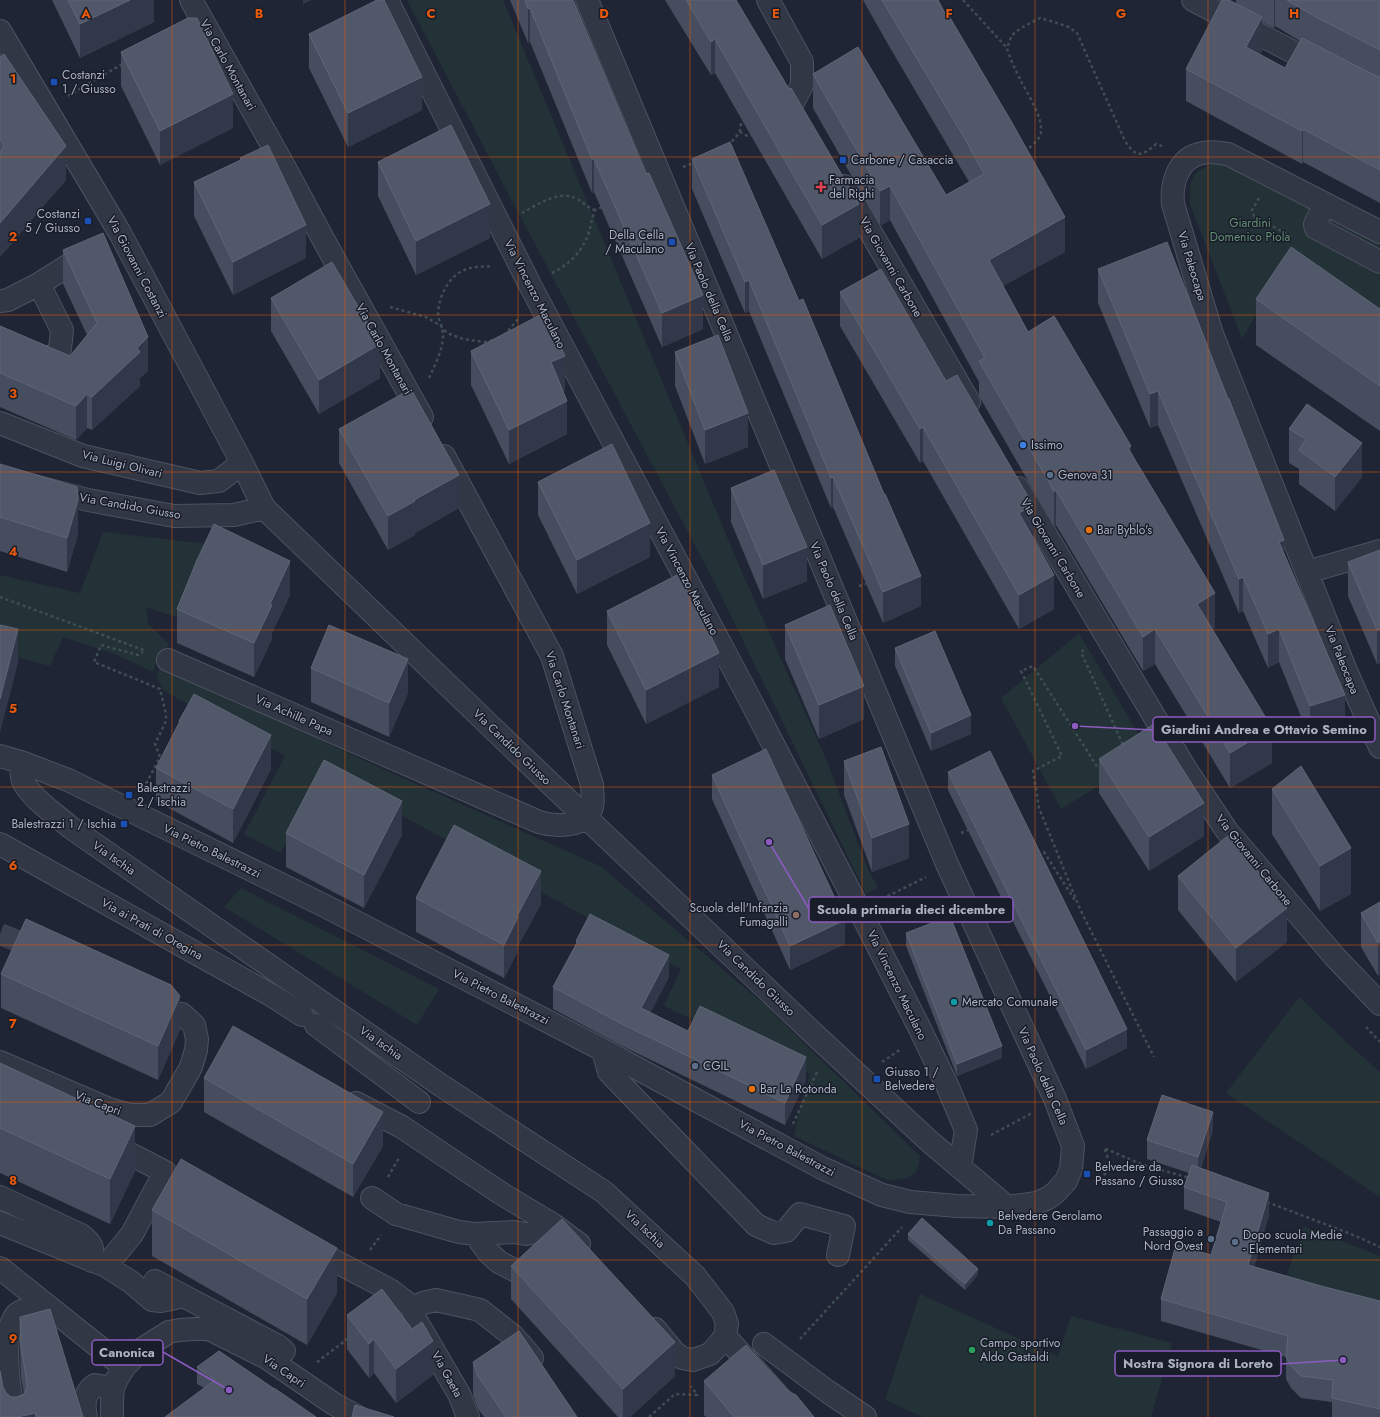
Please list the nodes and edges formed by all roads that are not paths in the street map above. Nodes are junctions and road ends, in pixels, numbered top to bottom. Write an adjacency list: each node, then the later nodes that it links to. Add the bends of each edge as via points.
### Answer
1 (191, 0): 31 (street, Via Carlo Montanari, via 552,656 592,785 593,802)
2 (387, 0): 40 (street, Via Vincenzo Maculano, via 530,285 856,902 919,1027 966,1130)
3 (587, 0): 43 (street, Via Paolo della Cella, via 948,864 1055,1099 1073,1146 1071,1169 1066,1181 1056,1192 1037,1203)
4 (768, 0): 9 (street, via 802,62 802,85)
5 (1193, 0): 7 (street)
6 (0, 31): 14 (street, Via Giovanni Costanzi)
7 (1338, 75)
8 (782, 81): 9 (street)
9 (794, 101): 10 (street)
10 (805, 120)
11 (833, 167): 19 (street, Via Giovanni Carbone)
12 (1325, 204): 13 (street, Via Paleocapa); 15 (street, via 1315,224 1316,228); 26 (street, Via Paleocapa, via 1228,154 1212,152 1192,156 1183,162 1172,192 1173,204 1212,334)
13 (1380, 232)
14 (120, 233): 16 (street); 21 (street, Via Giovanni Costanzi)
15 (1380, 262)
16 (39, 284): 17 (street, via 8,300); 18 (street, via 62,330 60,349 52,358 34,356)
17 (0, 301)
18 (0, 344)
19 (978, 419)
20 (0, 423): 21 (street, Via Luigi Olivari, via 84,456 200,483 219,481)
21 (242, 463): 24 (street, Via Giovanni Costanzi)
22 (1009, 472): 33 (street, Via Giovanni Carbone, via 1185,768 1227,831 1335,957)
23 (0, 477): 24 (street, Via Candido Giusso, via 88,500 174,516 234,515)
24 (264, 508): 31 (street, Via Candido Giusso)
25 (1380, 551): 26 (street)
26 (1307, 572): 28 (street, Via Paleocapa, via 1346,671)
27 (168, 660): 31 (street, Via Achille Papa, via 539,822 575,824)
28 (1380, 747)
29 (0, 756): 30 (street, Via Pietro Balestrazzi)
30 (21, 762): 35 (street, Via Pietro Balestrazzi, via 68,780 308,898); 58 (street, Via Ischia, via 23,780 27,787 70,827 439,1084 604,1192 695,1276 723,1312 727,1324)
31 (586, 816): 40 (street, Via Candido Giusso, via 929,1141)
32 (0, 844): 38 (street, Via ai Prati di Oregina, via 271,995 309,1020)
33 (1380, 1004)
34 (182, 1014): 36 (street, Via Capri, via 194,1025 197,1039 191,1067 170,1102 150,1115 130,1115 109,1109)
35 (603, 1050): 43 (street, Via Pietro Balestrazzi, via 822,1168 882,1195 910,1202); 48 (street, via 609,1072 756,1225 774,1233 786,1231 800,1214 844,1226)
36 (0, 1062)
37 (336, 1092): 45 (street, via 402,1127)
38 (419, 1102)
39 (86, 1132): 50 (street, via 172,1176 132,1234)
40 (960, 1167): 43 (street)
41 (0, 1196): 50 (street, via 81,1234 91,1243)
42 (372, 1198): 46 (street, via 396,1214 458,1232)
43 (1007, 1207)
44 (0, 1223): 50 (street)
45 (552, 1224): 46 (street, via 540,1231 526,1234); 49 (street)
46 (475, 1234): 52 (street, via 499,1262)
47 (292, 1238): 56 (street)
48 (838, 1255)
49 (594, 1257)
50 (99, 1264): 54 (street, via 131,1282 152,1300 161,1301)
51 (0, 1268): 55 (street)
52 (522, 1274)
53 (155, 1281): 54 (street, Via Capri)
54 (184, 1296): 60 (street, Via Capri)
55 (42, 1302): 62 (street); 66 (street, via 16,1314 3,1337 3,1362)
56 (407, 1302): 64 (street, via 423,1303 436,1300 480,1310 523,1347); 70 (street, Via Gaeta, via 459,1394)
57 (644, 1316): 58 (street, via 682,1358 693,1360 710,1354)
58 (725, 1336): 61 (street)
59 (764, 1344): 72 (street)
60 (284, 1351)
61 (740, 1352): 63 (street); 71 (street)
62 (124, 1367): 65 (street, Via Capri); 69 (street, Via Capri, via 142,1349 169,1332 209,1329 267,1358 334,1404)
63 (720, 1371)
64 (542, 1372)
65 (114, 1388): 67 (street, via 95,1386 90,1389 84,1407); 68 (street, Via Capri)
66 (15, 1417)
67 (86, 1417)
68 (112, 1417)
69 (358, 1417)
70 (468, 1417)
71 (797, 1417)
72 (865, 1417)

